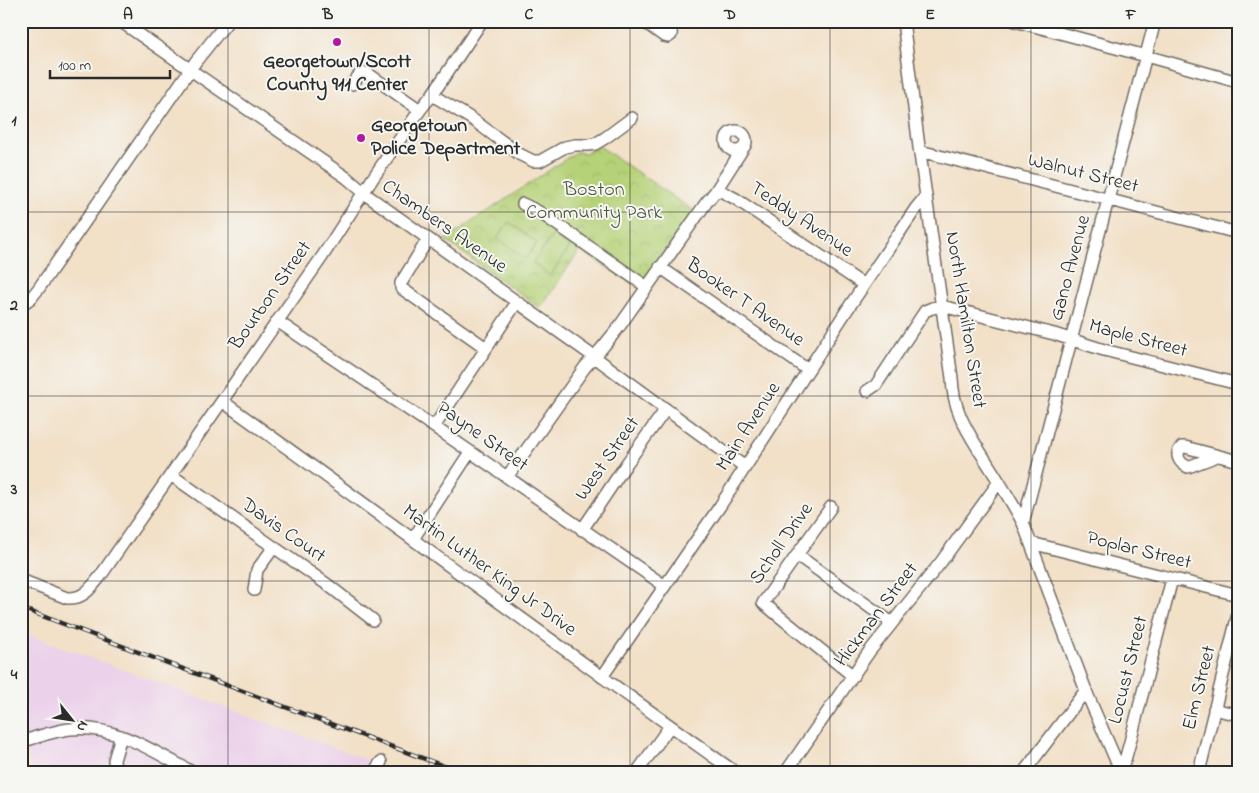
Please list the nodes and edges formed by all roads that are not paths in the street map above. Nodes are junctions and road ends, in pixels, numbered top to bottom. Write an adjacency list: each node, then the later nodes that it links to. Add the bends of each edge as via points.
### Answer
1 (120, 21): 10 (street, Chambers Avenue)
2 (228, 21): 10 (street)
3 (643, 21): 4 (street, via 668,37 672,29)
4 (664, 21)
5 (903, 21): 17 (street, North Hamilton Street)
6 (1015, 21): 9 (street)
7 (1155, 21): 9 (street, Gano Avenue)
8 (477, 23): 13 (street, Bourbon Street)
9 (1146, 56): 11 (street); 21 (street, Gano Avenue)
10 (190, 70): 18 (street, Chambers Avenue); 29 (street, via 39,288)
11 (1238, 82)
12 (352, 84): 14 (street, via 361,73 367,73)
13 (432, 95): 14 (street, Bourbon Street); 15 (street, via 532,161 540,161 564,147 594,144)
14 (420, 110): 18 (street, Bourbon Street)
15 (632, 118)
16 (742, 150): 19 (street)
17 (920, 151): 20 (street, North Hamilton Street); 21 (street, Walnut Street)
18 (363, 192): 24 (street, Chambers Avenue); 31 (street, Bourbon Street)
19 (715, 192): 25 (street); 26 (street, Teddy Avenue, via 721,191 736,199)
20 (926, 196): 26 (street, Main Avenue); 30 (street, North Hamilton Street)
21 (1108, 200): 23 (street, Walnut Street); 32 (street, Gano Avenue)
22 (523, 204): 27 (street)
23 (1238, 233)
24 (428, 239): 28 (street, Chambers Avenue); 33 (street, via 401,288)
25 (660, 267): 27 (street); 35 (street, Booker T Avenue)
26 (864, 285): 35 (street, Main Avenue)
27 (647, 287): 34 (street)
28 (517, 302): 33 (street); 34 (street, Chambers Avenue)
29 (21, 305)
30 (942, 306): 32 (street, Maple Street); 37 (street, via 926,311 876,385); 47 (street, North Hamilton Street, via 960,416)
31 (277, 321): 38 (street, Bourbon Street); 40 (street, Payne Street)
32 (1072, 340): 36 (street, Maple Street); 49 (street, Gano Avenue)
33 (486, 348): 40 (street)
34 (594, 356): 39 (street, Chambers Avenue); 46 (street)
35 (808, 370): 44 (street, Main Avenue)
36 (1238, 384)
37 (867, 391)
38 (222, 401): 45 (street, Bourbon Street); 51 (street, Martin Luther King Jr Drive)
39 (666, 409): 44 (street, Chambers Avenue); 50 (street, West Street)
40 (434, 426): 41 (street, Payne Street)
41 (470, 452): 46 (street, Payne Street); 51 (street)
42 (1217, 456): 43 (street)
43 (1238, 461)
44 (744, 467): 57 (street, Main Avenue)
45 (171, 475): 53 (street, Davis Court); 56 (street, Bourbon Street, via 86,594 66,598)
46 (507, 477): 50 (street, Payne Street)
47 (999, 482): 49 (street, North Hamilton Street); 62 (street, Hickman Street)
48 (831, 507): 54 (street, Scholl Drive)
49 (1023, 523): 52 (street, North Hamilton Street)
50 (582, 530): 57 (street, Payne Street)
51 (413, 539): 64 (street, Martin Luther King Jr Drive)
52 (1031, 543): 55 (street, Poplar Street); 65 (street, North Hamilton Street)
53 (274, 547): 58 (street, via 257,570); 61 (street, Davis Court)
54 (797, 555): 62 (street); 63 (street, Scholl Drive, via 763,603)
55 (1172, 579): 59 (street, Poplar Street); 71 (street, Locust Street)
56 (21, 580)
57 (665, 586): 64 (street, Main Avenue)
58 (254, 590)
59 (1238, 595)
60 (1238, 614): 66 (street, Elm Street)
61 (373, 620)
62 (892, 623): 63 (street, Hickman Street)
63 (853, 676): 76 (street, Hickman Street)
64 (602, 678): 68 (street, Martin Luther King Jr Drive)
65 (1086, 690): 71 (street, North Hamilton Street); 77 (street)
66 (1214, 709): 67 (street); 78 (street, Elm Street)
67 (1238, 715)
68 (670, 726): 74 (street); 75 (street, Martin Luther King Jr Drive)
69 (120, 736): 70 (street, via 93,728 70,729); 72 (street, via 114,760); 73 (street)
70 (21, 742)
71 (1120, 771)
72 (115, 772)
73 (192, 772)
74 (637, 772)
75 (736, 772)
76 (786, 772)
77 (1024, 772)
78 (1199, 772)

